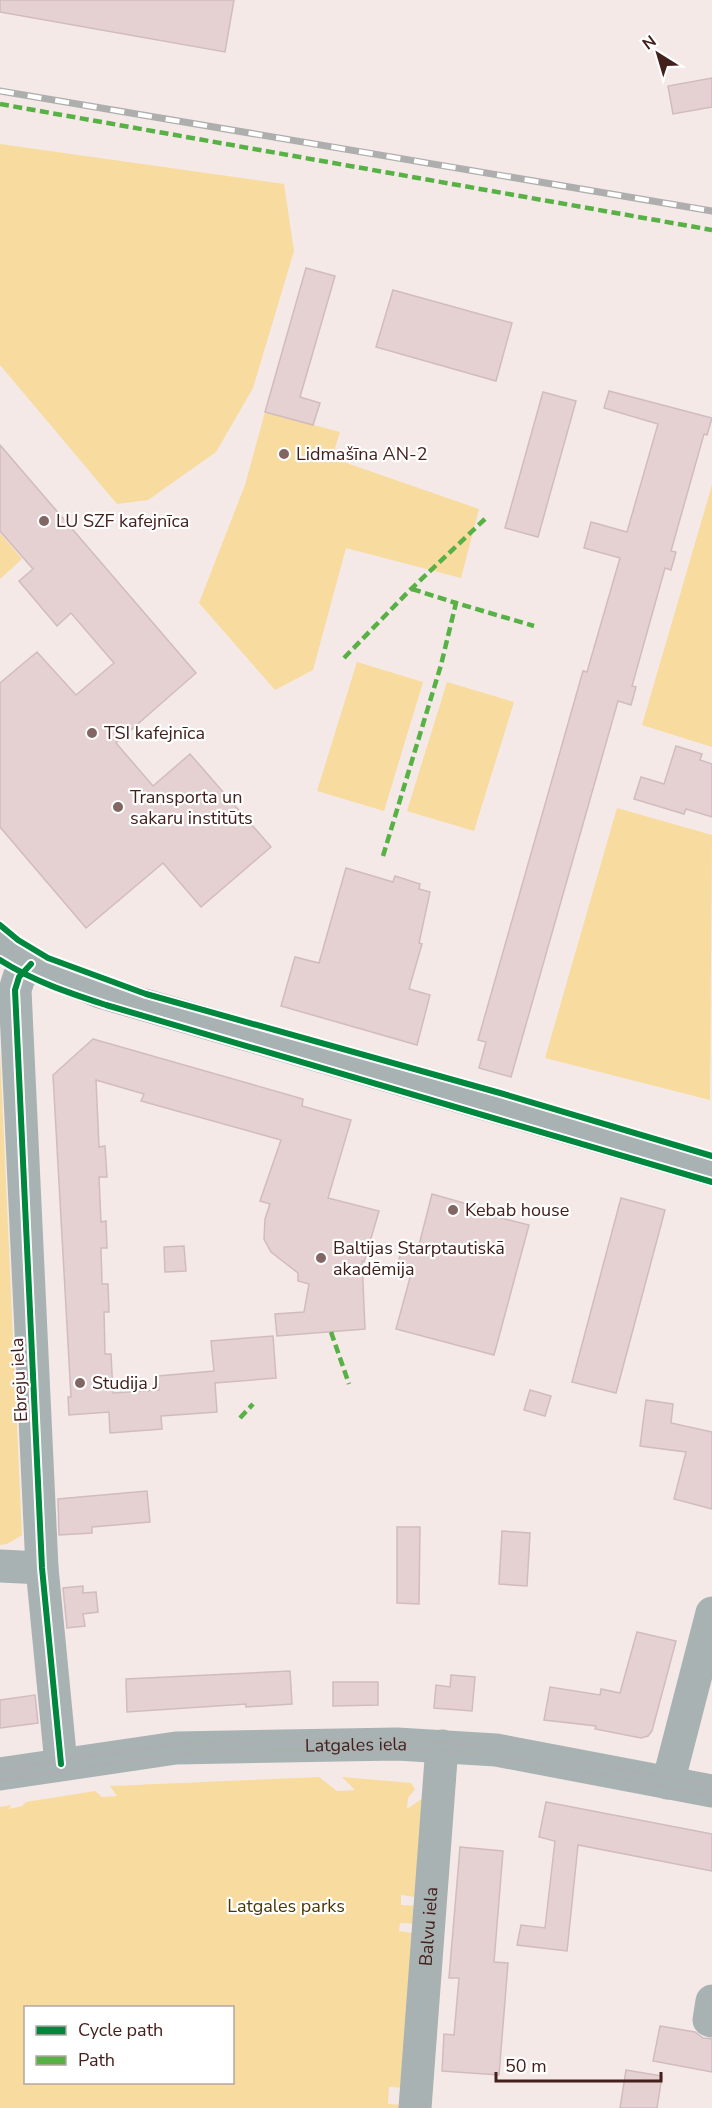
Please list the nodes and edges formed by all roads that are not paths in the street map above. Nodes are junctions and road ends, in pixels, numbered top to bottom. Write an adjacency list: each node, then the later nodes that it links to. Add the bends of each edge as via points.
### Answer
1 (0, 944): 2 (street)
2 (31, 964): 3 (street, via 100,992 177,1016); 5 (street, Ebreju iela, via 19,977 15,990)
3 (712, 1170)
4 (0, 1566): 5 (street)
5 (42, 1568): 8 (street, Ebreju iela)
6 (712, 1613): 10 (street)
7 (442, 1746): 8 (street, Latgales iela, via 176,1748); 10 (street, Latgales iela, via 496,1750); 14 (street, Balvu iela)
8 (61, 1764): 9 (street, Latgales iela)
9 (0, 1774)
10 (668, 1783): 11 (street, Latgales iela)
11 (712, 1791)
12 (712, 2001): 13 (street)
13 (712, 2021)
14 (415, 2108)

